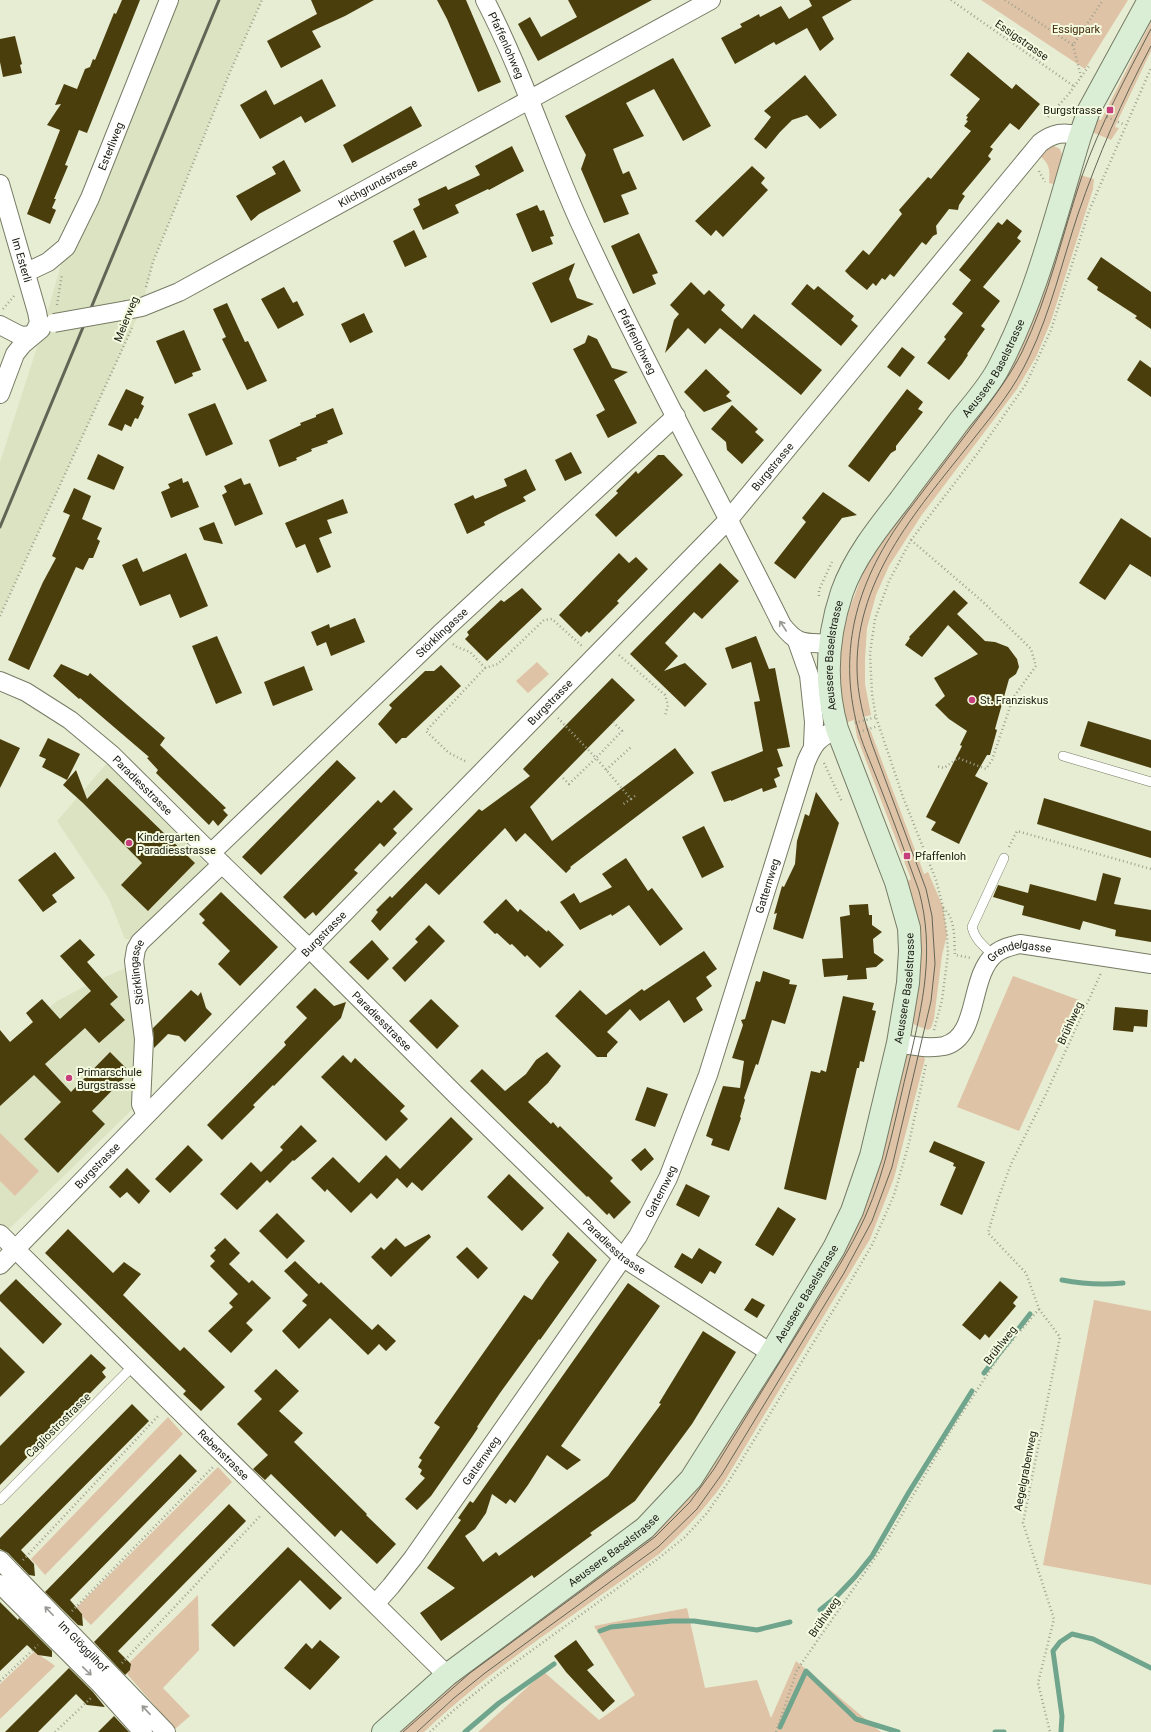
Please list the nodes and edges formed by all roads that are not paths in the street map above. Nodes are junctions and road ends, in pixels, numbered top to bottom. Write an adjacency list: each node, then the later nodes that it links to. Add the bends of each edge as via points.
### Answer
1 (169, 0): 8 (street, Esterliweg, via 90,198 66,247 48,262)
2 (485, 0): 5 (street, Pfaffenlohweg)
3 (711, 0): 5 (street, Kilchgrundstrasse)
4 (1149, 0): 6 (main road, Aeussere Baselstrasse, via 1089,110)
5 (529, 99): 10 (street, Kilchgrundstrasse, bridge, via 179,292 134,309 54,323); 12 (street, Pfaffenlohweg, via 578,219)
6 (1080, 136): 13 (street, Burgstrasse, via 1059,133 1048,136 1040,143); 15 (main road, Aeussere Baselstrasse, via 1029,304 1008,350 979,396 873,534 842,592)
7 (0, 184): 8 (street, Im Esterli)
8 (27, 272): 10 (street, Im Esterli, via 39,323)
9 (0, 325): 10 (street, via 21,336)
10 (33, 336): 11 (street, Kilchgrundstrasse, via 22,344 15,354)
11 (0, 394)
12 (676, 416): 13 (street, Pfaffenlohweg); 22 (street, Störklingasse, via 442,632)
13 (729, 519): 14 (street, Pfaffenlohweg, one-way to 13, via 782,625); 23 (street, Burgstrasse)
14 (797, 641): 15 (street); 18 (street, via 809,675 814,722)
15 (829, 644): 17 (main road, Aeussere Baselstrasse, via 828,693)
16 (0, 681): 22 (street, Paradiesstrasse, via 26,692 89,735)
17 (837, 729): 18 (street, Gatternweg, via 822,736); 26 (main road, Aeussere Baselstrasse, via 896,882 909,928 908,983)
18 (813, 745): 30 (street, Gatternweg, via 708,1075 668,1178 638,1236)
19 (1063, 756): 20 (lane)
20 (1151, 782)
21 (1004, 858): 24 (lane, via 972,927 978,941)
22 (217, 859): 23 (street, Paradiesstrasse); 27 (street, Störklingasse, via 136,949 134,961 144,1039 141,1104)
23 (310, 949): 27 (street, Burgstrasse); 30 (street, Paradiesstrasse)
24 (991, 958): 25 (street, Grendelgasse, via 1007,947 1020,944); 26 (street, Grendelgasse, via 984,966 969,1019 959,1036 946,1045 930,1047)
25 (1151, 964)
26 (898, 1043): 32 (main road, Aeussere Baselstrasse, via 871,1156 852,1211 834,1248)
27 (146, 1115): 29 (street, Burgstrasse)
28 (0, 1234): 29 (street, Rebenstrasse)
29 (15, 1250): 31 (street, Burgstrasse); 33 (street, Rebenstrasse)
30 (622, 1257): 32 (street, Paradiesstrasse); 38 (street, Gatternweg, via 417,1552)
31 (0, 1265)
32 (771, 1353): 39 (main road, Aeussere Baselstrasse, via 691,1479 644,1528)
33 (133, 1366): 34 (lane, Cagliostrostrasse); 38 (street, Rebenstrasse)
34 (0, 1500)
35 (0, 1560): 37 (street, Im Glögglihof)
36 (0, 1584): 37 (street, Im Glögglihof)
37 (22, 1595): 40 (street, Im Glögglihof)
38 (376, 1603): 39 (street, Rebenstrasse)
39 (447, 1675): 43 (main road, Aeussere Baselstrasse)
40 (120, 1694): 41 (street, Im Glögglihof); 42 (street, Im Glögglihof, one-way to 40)
41 (144, 1732)
42 (166, 1732)
43 (383, 1732)

